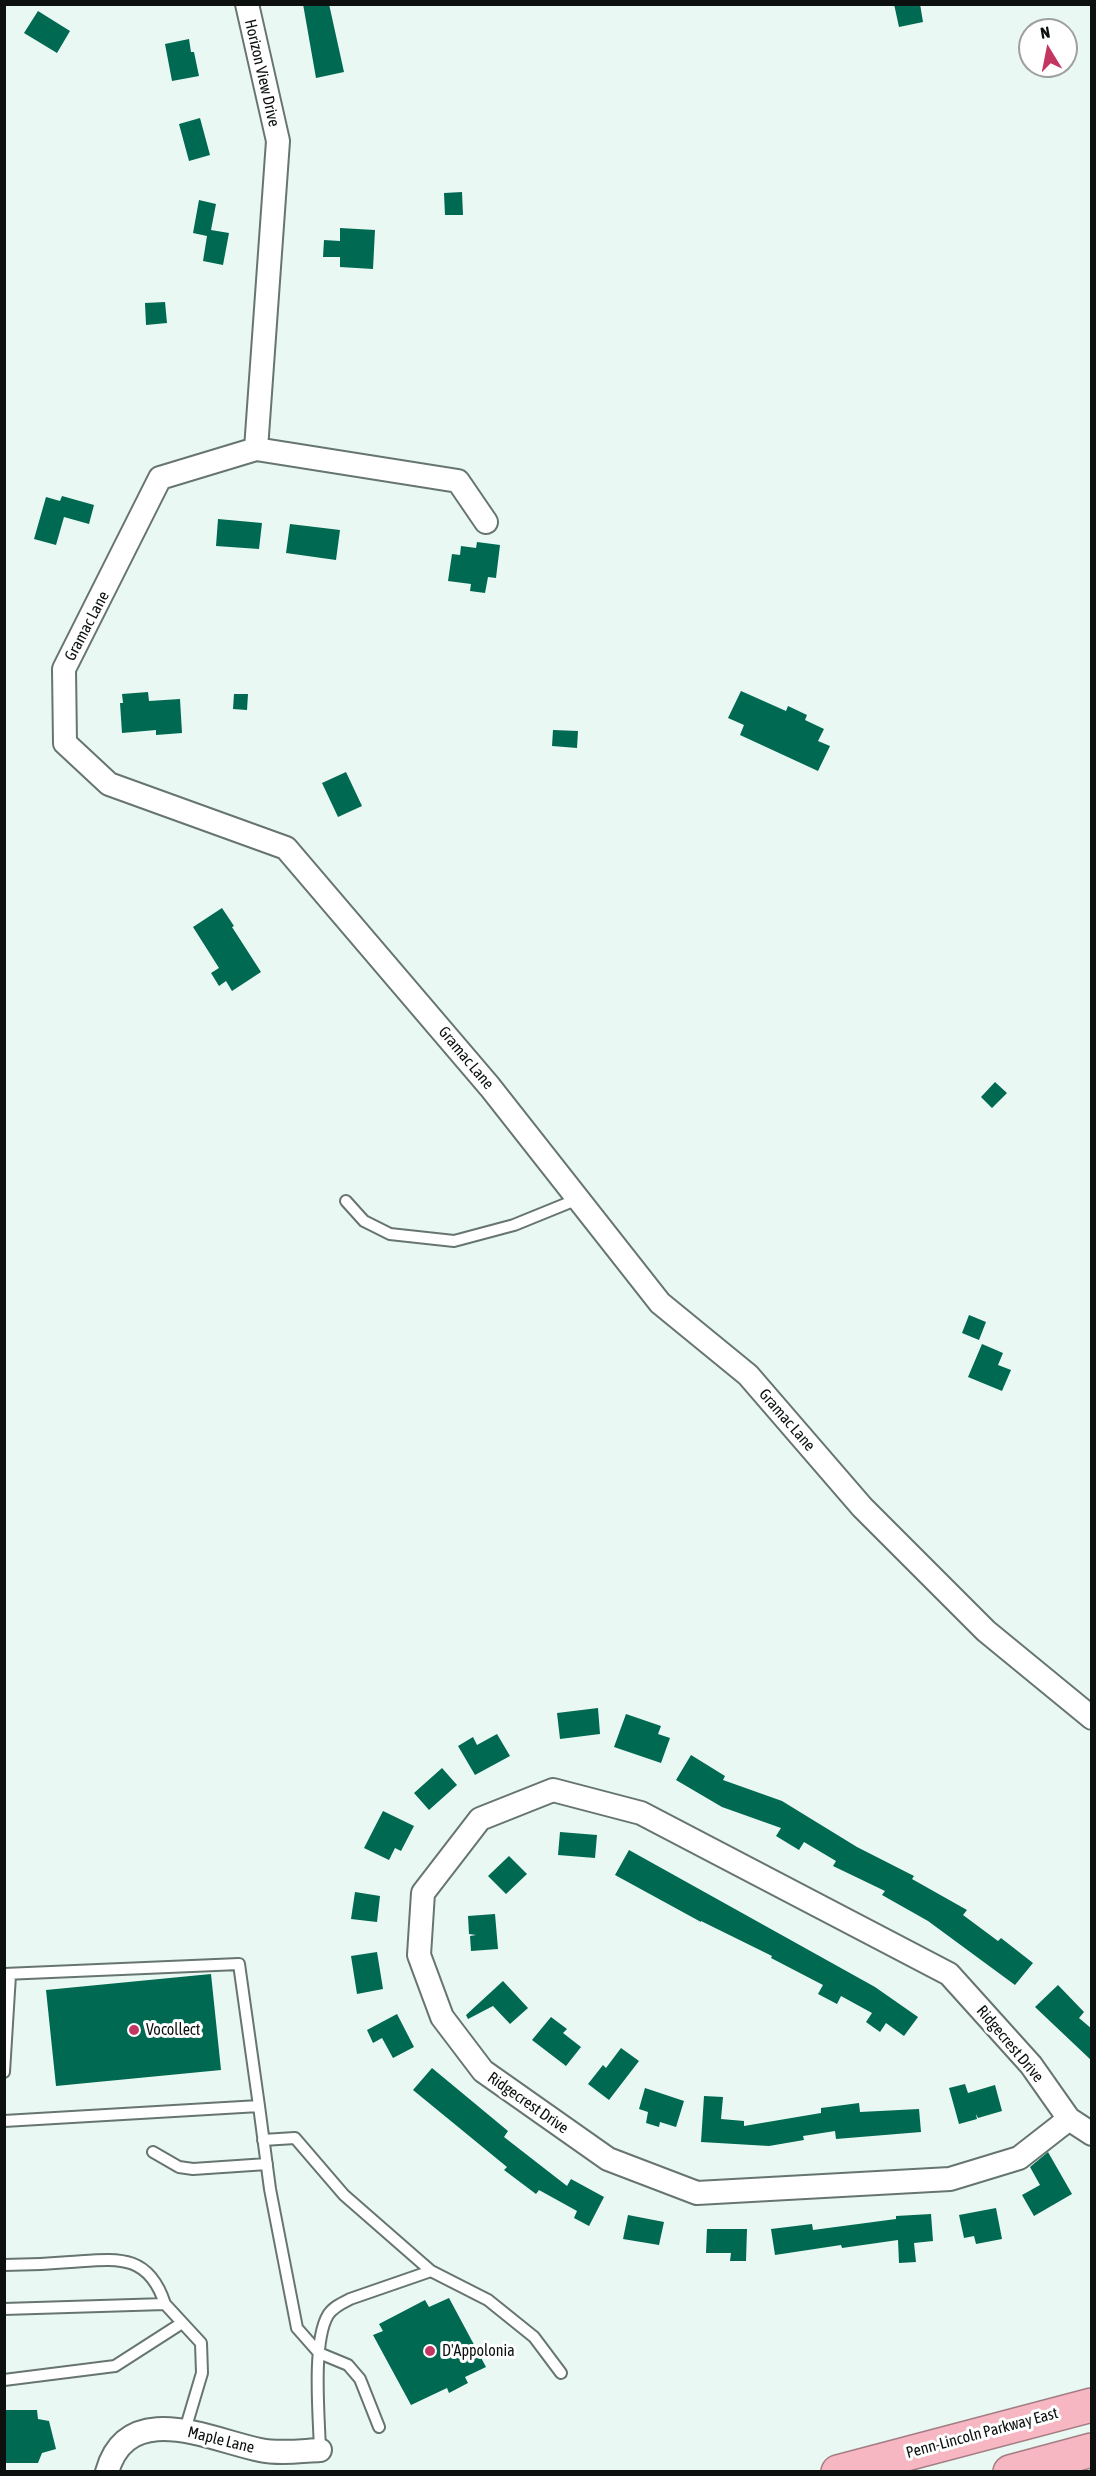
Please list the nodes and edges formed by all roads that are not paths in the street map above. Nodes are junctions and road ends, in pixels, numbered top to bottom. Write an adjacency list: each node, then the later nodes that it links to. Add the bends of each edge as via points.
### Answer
1 (247, 4): 2 (street, Horizon View Drive, via 278,141)
2 (256, 449): 3 (street, Gramac Lane, via 458,481); 4 (street, Gramac Lane, via 160,478 64,669 65,743 109,784 286,848 490,1087)
3 (486, 522)
4 (578, 1199): 5 (lane, via 514,1226 454,1241 390,1234 364,1221); 6 (street, Gramac Lane, via 660,1303 748,1375 862,1508 987,1631)
5 (346, 1202)
6 (1092, 1718)
7 (7, 1975): 8 (lane); 9 (lane, via 239,1964)
8 (4, 2072)
9 (259, 2106): 11 (lane); 13 (lane)
10 (1069, 2119): 10 (street, Ridgecrest Drive, via 1031,2065 948,1974 640,1813 553,1790 480,1820 423,1893 419,1955 442,2017 483,2071 608,2159 697,2193 950,2179 1019,2158); 12 (street, Ridgecrest Drive)
11 (4, 2121)
12 (1092, 2134)
13 (263, 2140): 15 (lane); 17 (lane, via 295,2138 344,2195)
14 (153, 2152): 15 (lane, via 179,2167 193,2169)
15 (267, 2164): 21 (lane, via 297,2328)
16 (4, 2265): 18 (lane, via 118,2258 140,2267 159,2286)
17 (431, 2271): 21 (lane, via 338,2305 328,2314); 22 (lane, via 488,2300 534,2337)
18 (165, 2304): 19 (lane); 20 (lane)
19 (4, 2309)
20 (182, 2323): 23 (lane, via 115,2366); 26 (lane, via 201,2343 202,2373)
21 (319, 2353): 25 (lane, via 348,2366 360,2379); 27 (lane)
22 (561, 2373)
23 (4, 2380)
24 (1092, 2405): 30 (highway, Penn-Lincoln Parkway East)
25 (379, 2427)
26 (184, 2430): 27 (street, Maple Lane, via 260,2450); 29 (street, Maple Lane, via 147,2431 132,2436 119,2447)
27 (320, 2450)
28 (1092, 2450): 31 (highway)
29 (107, 2472)
30 (838, 2472)
31 (1010, 2472)

